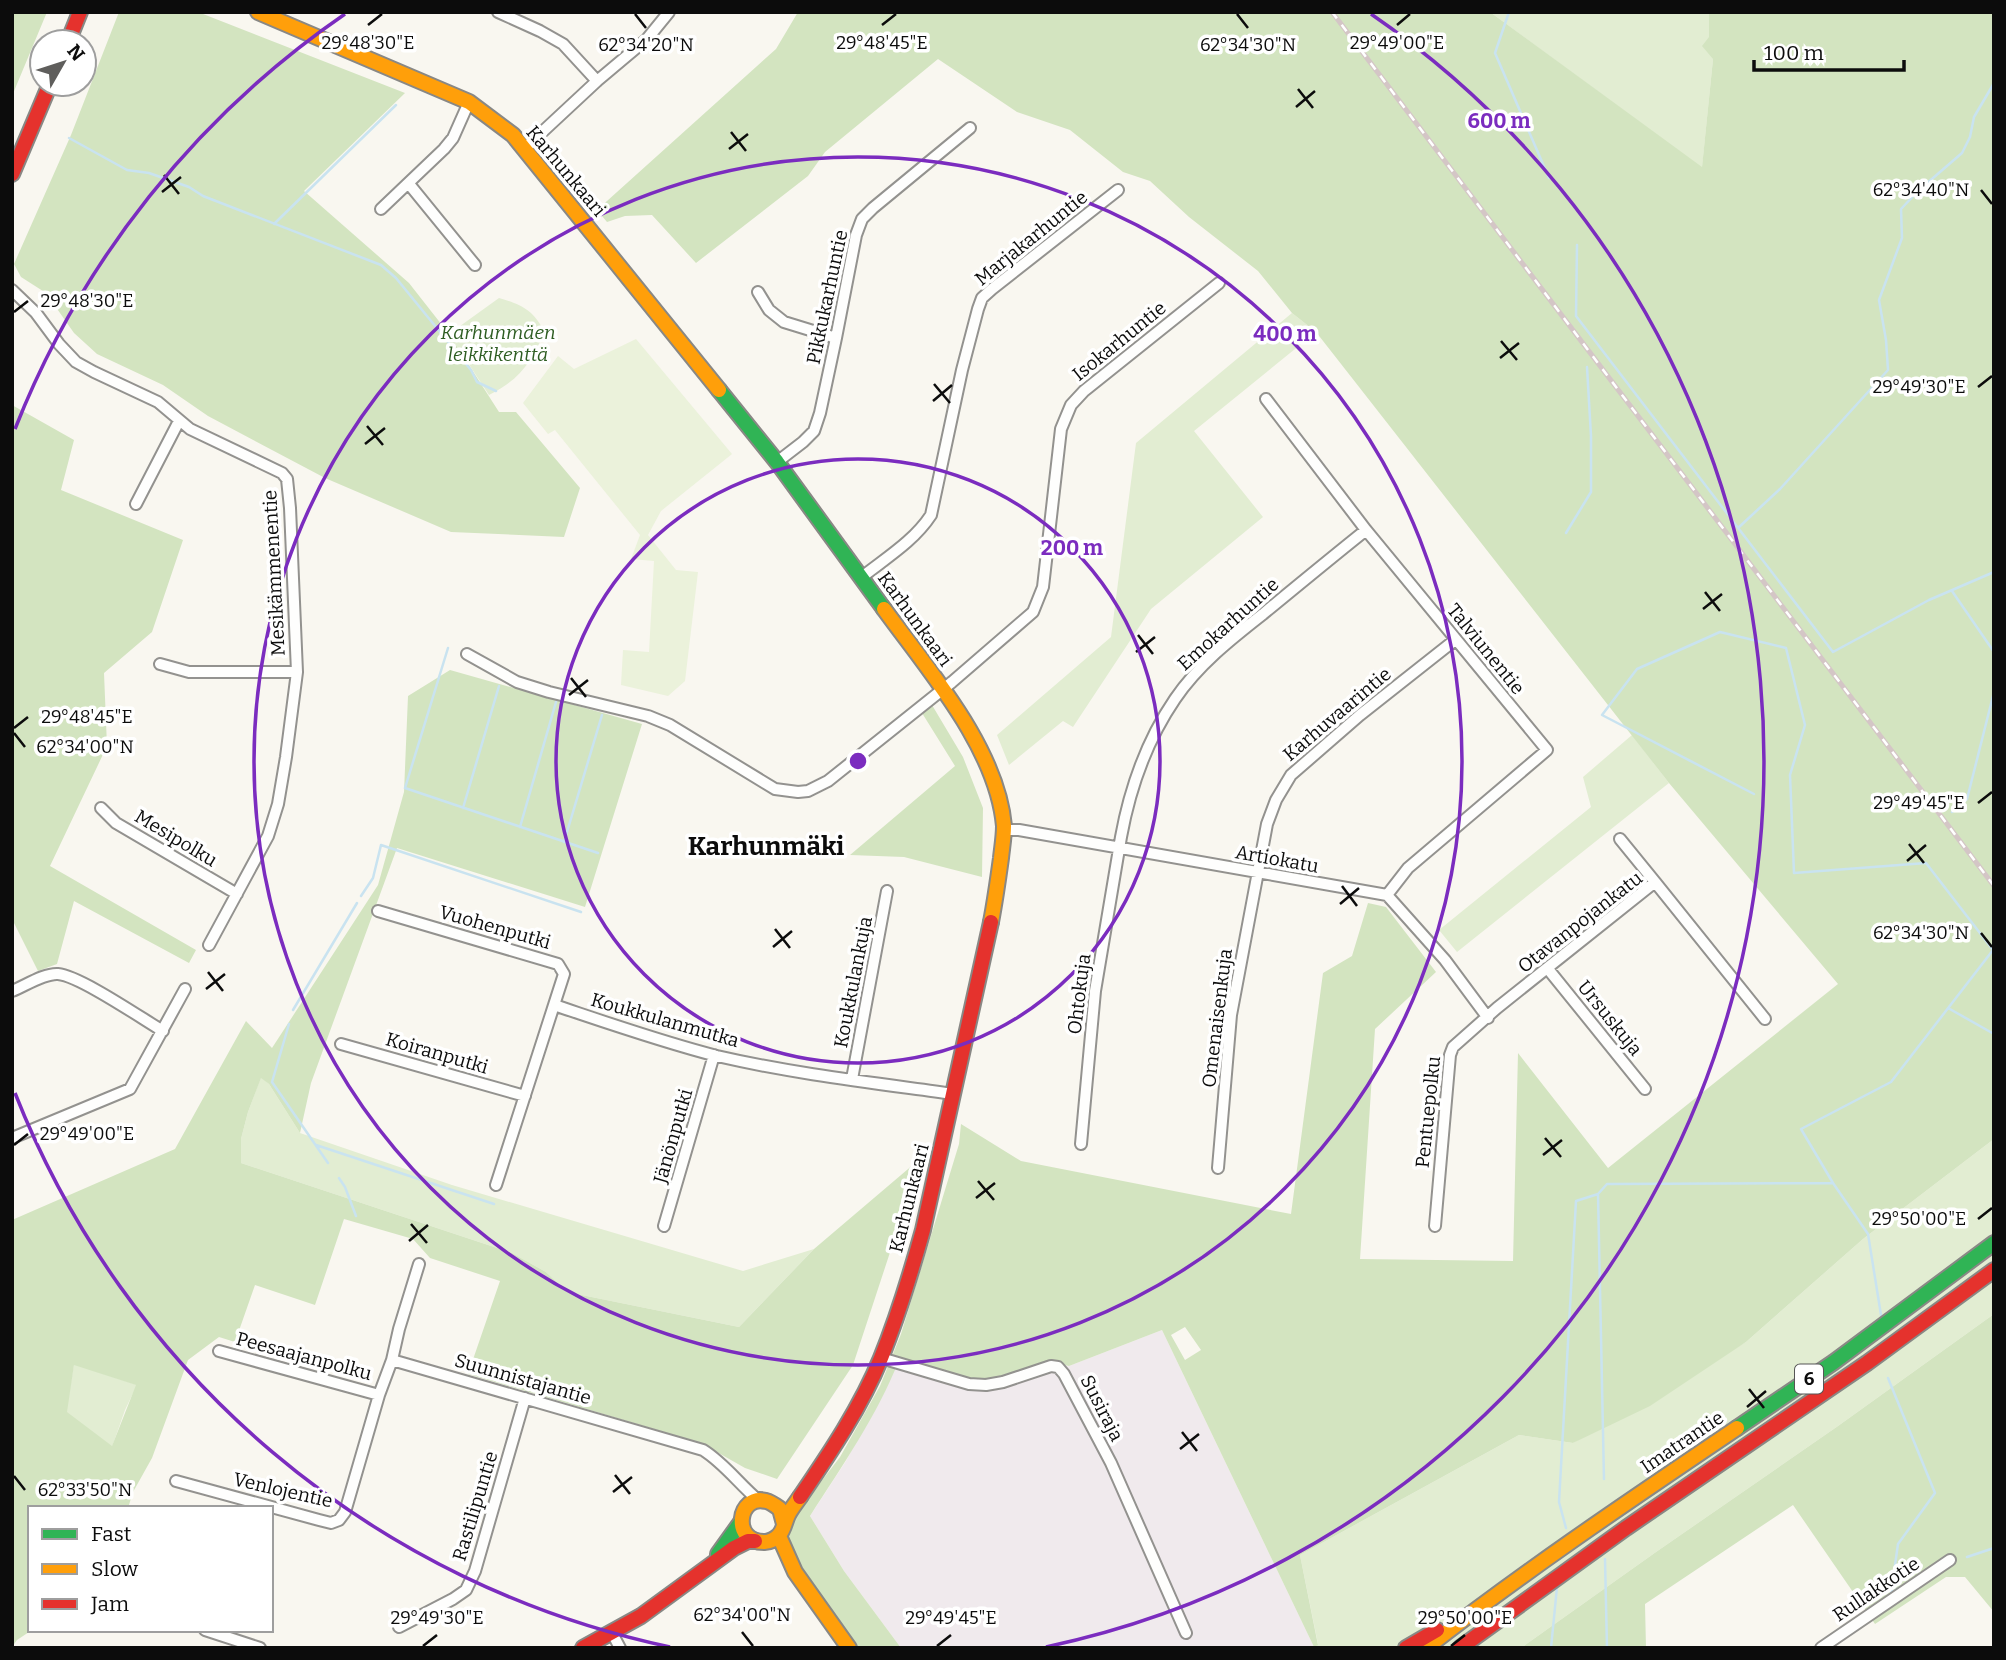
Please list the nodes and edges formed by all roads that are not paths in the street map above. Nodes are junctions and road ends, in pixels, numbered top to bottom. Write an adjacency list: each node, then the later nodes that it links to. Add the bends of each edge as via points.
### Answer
1 (498, 12): 4 (street, via 563,44)
2 (669, 12): 4 (street, via 647,39)
3 (261, 13): 6 (main road, Karhunkaari)
4 (597, 81): 8 (street)
5 (44, 98): 9 (main road)
6 (469, 102): 8 (main road, Karhunkaari); 10 (street, via 453,138)
7 (970, 128): 17 (street, Pikkukarhuntie, via 862,219)
8 (525, 148): 20 (main road, Karhunkaari)
9 (12, 174)
10 (409, 184): 12 (street); 13 (street)
11 (1118, 190): 23 (street, Marjakarhuntie, via 982,299 931,515 913,537)
12 (381, 209)
13 (475, 265)
14 (1219, 282): 28 (street, Isokarhuntie, via 1072,405 1061,429 1043,587 1033,612)
15 (12, 290): 19 (street, Mesikämmenentie, via 76,362 158,401)
16 (758, 292): 17 (street, via 784,322)
17 (836, 338): 20 (street, Pikkukarhuntie, via 814,431)
18 (1266, 399): 22 (street, Talviunentie)
19 (180, 421): 21 (street); 27 (street, Mesikämmenentie, via 287,479)
20 (777, 462): 23 (main road, Karhunkaari)
21 (136, 503)
22 (1366, 530): 24 (street, Talviunentie); 32 (street, Emokarhuntie, via 1235,636 1175,698 1138,771)
23 (862, 577): 28 (main road, Karhunkaari)
24 (1455, 640): 33 (street, Karhuvaarintie, via 1291,775 1267,824); 37 (street, Talviunentie, via 1547,750 1408,868)
25 (467, 654): 28 (street, Isokarhuntie, via 517,682 670,725 766,785 784,791 808,791 828,781)
26 (160, 664): 27 (street, via 189,672)
27 (297, 672): 36 (street, Mesikämmenentie, via 278,804 268,836)
28 (942, 689): 30 (main road, Karhunkaari, via 988,766 1000,799)
29 (101, 808): 36 (street, Mesipolku, via 117,823)
30 (1004, 830): 32 (street, Artiokatu); 51 (main road, Karhunkaari, via 996,896)
31 (1619, 839): 34 (street)
32 (1119, 849): 33 (street, Artiokatu); 54 (street, Ohtokuja, via 1096,991)
33 (1257, 873): 37 (street, Artiokatu); 55 (street, Omenaisenkuja, via 1231,1015)
34 (1655, 882): 40 (street, Otavanpojankatu); 45 (street, Otavanpojankatu)
35 (887, 891): 49 (street, Koukkulankuja)
36 (237, 894): 39 (street, Mesikämmenentie)
37 (1387, 895): 44 (street)
38 (378, 911): 43 (street, Vuohenputki, via 558,964 564,974)
39 (209, 946)
40 (1548, 969): 44 (street, Otavanpojankatu); 50 (street, Ursuskuja)
41 (185, 989): 46 (street)
42 (12, 991): 46 (street, via 59,974 76,979)
43 (554, 1005): 48 (street, Koukkulanmutka); 52 (street)
44 (1488, 1017): 58 (street, Pentuepolku, via 1453,1046 1450,1055)
45 (1765, 1019)
46 (163, 1031): 53 (street, via 130,1089)
47 (341, 1044): 52 (street, Koiranputki)
48 (714, 1055): 49 (street, Koukkulanmutka); 57 (street, Jänönputki)
49 (852, 1079): 51 (street, Koukkulanmutka)
50 (1644, 1090)
51 (954, 1094): 63 (main road, Karhunkaari, via 923,1230)
52 (525, 1096): 56 (street)
53 (12, 1138)
54 (1081, 1144)
55 (1218, 1168)
56 (496, 1185)
57 (664, 1226)
58 (1435, 1226)
59 (1994, 1243): 81 (main road, Imatrantie / 6, via 1834,1362)
60 (419, 1264): 64 (street)
61 (1994, 1269): 80 (main road, Imatrantie / 6, via 1857,1371)
62 (219, 1351): 65 (street, Peesaajanpolku)
63 (881, 1358): 68 (main road, Karhunkaari, via 854,1413); 85 (street, Susiraja, via 986,1385 1058,1367 1111,1463)
64 (392, 1360): 65 (street, Venlojentie); 66 (street, Suunnistajantie)
65 (379, 1395): 73 (street, Venlojentie, via 339,1520 319,1520)
66 (525, 1398): 67 (street, Suunnistajantie, via 703,1450); 82 (street, Rastilipuntie, via 466,1590)
67 (731, 1475): 70 (street, Suunnistajantie); 74 (street, Suunnistajantie, via 740,1492)
68 (812, 1480): 71 (main road, Karhunkaari); 75 (main road, Karhunkaari)
69 (176, 1481): 72 (street, Venlojentie)
70 (758, 1500): 71 (main road); 74 (main road)
71 (774, 1504): 75 (main road, via 783,1516)
72 (268, 1506)
73 (273, 1507)
74 (743, 1516): 76 (main road, via 748,1536); 79 (main road, via 724,1548)
75 (781, 1530): 76 (main road, via 774,1540); 78 (main road)
76 (758, 1542): 78 (main road); 79 (main road, via 734,1548)
77 (1950, 1560): 94 (street, Rullakkotie)
78 (794, 1572): 89 (main road)
79 (701, 1573): 84 (main road)
80 (1535, 1594): 92 (main road, Imatrantie / 6); 93 (main road)
81 (1475, 1610): 90 (main road); 91 (main road, Imatrantie / 6)
82 (399, 1627)
83 (211, 1632): 86 (street)
84 (612, 1633): 87 (main road); 88 (street)
85 (1186, 1633)
86 (260, 1648)
87 (583, 1648)
88 (620, 1648)
89 (849, 1648)
90 (1406, 1648)
91 (1426, 1648)
92 (1460, 1648)
93 (1477, 1648)
94 (1821, 1648)

